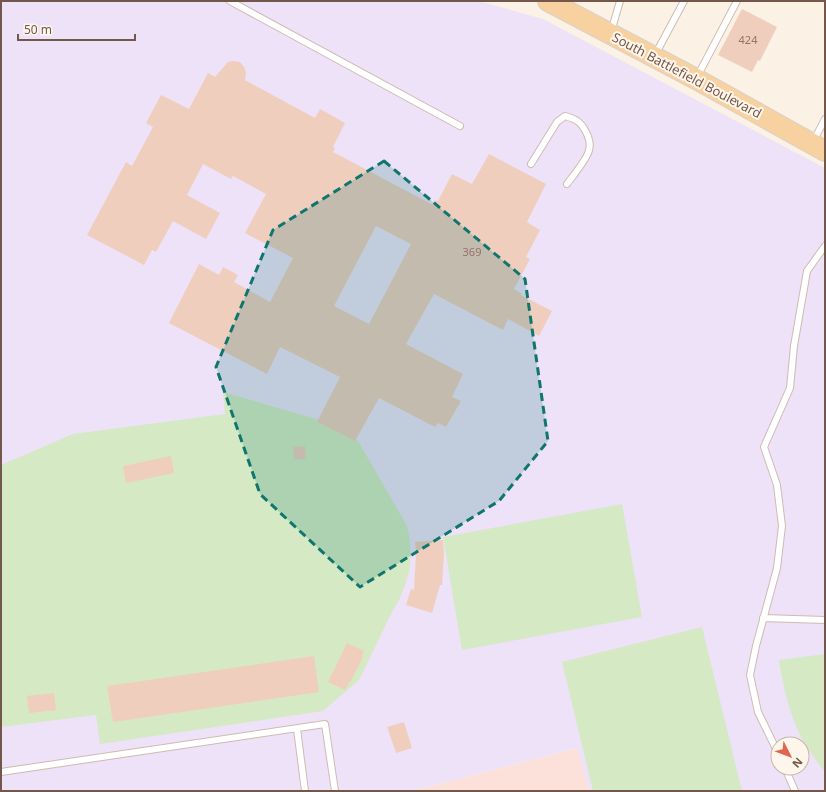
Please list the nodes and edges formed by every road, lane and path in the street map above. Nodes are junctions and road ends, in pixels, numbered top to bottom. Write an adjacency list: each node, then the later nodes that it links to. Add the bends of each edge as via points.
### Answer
1 (230, 1): 10 (lane)
2 (548, 1): 6 (main road, South Battlefield Boulevard)
3 (620, 1): 6 (lane)
4 (684, 1): 7 (lane)
5 (737, 1): 8 (lane)
6 (610, 34): 7 (main road, South Battlefield Boulevard)
7 (654, 57): 8 (main road, South Battlefield Boulevard)
8 (696, 79): 11 (main road, South Battlefield Boulevard)
9 (825, 119): 11 (lane)
10 (460, 126)
11 (819, 147)
12 (531, 164): 13 (lane, via 558,122 565,116 573,118 583,124 590,138 589,151)
13 (567, 184)
14 (825, 246): 15 (lane, via 807,270 794,346 790,388 764,447 777,485 782,526 777,568)
15 (764, 618): 16 (lane); 18 (lane, via 750,675 758,712)
16 (825, 620)
17 (298, 729): 19 (lane); 21 (lane); 22 (lane, via 325,724)
18 (770, 737)
19 (1, 772)
20 (788, 776): 23 (lane)
21 (305, 791)
22 (335, 791)
23 (795, 791)

